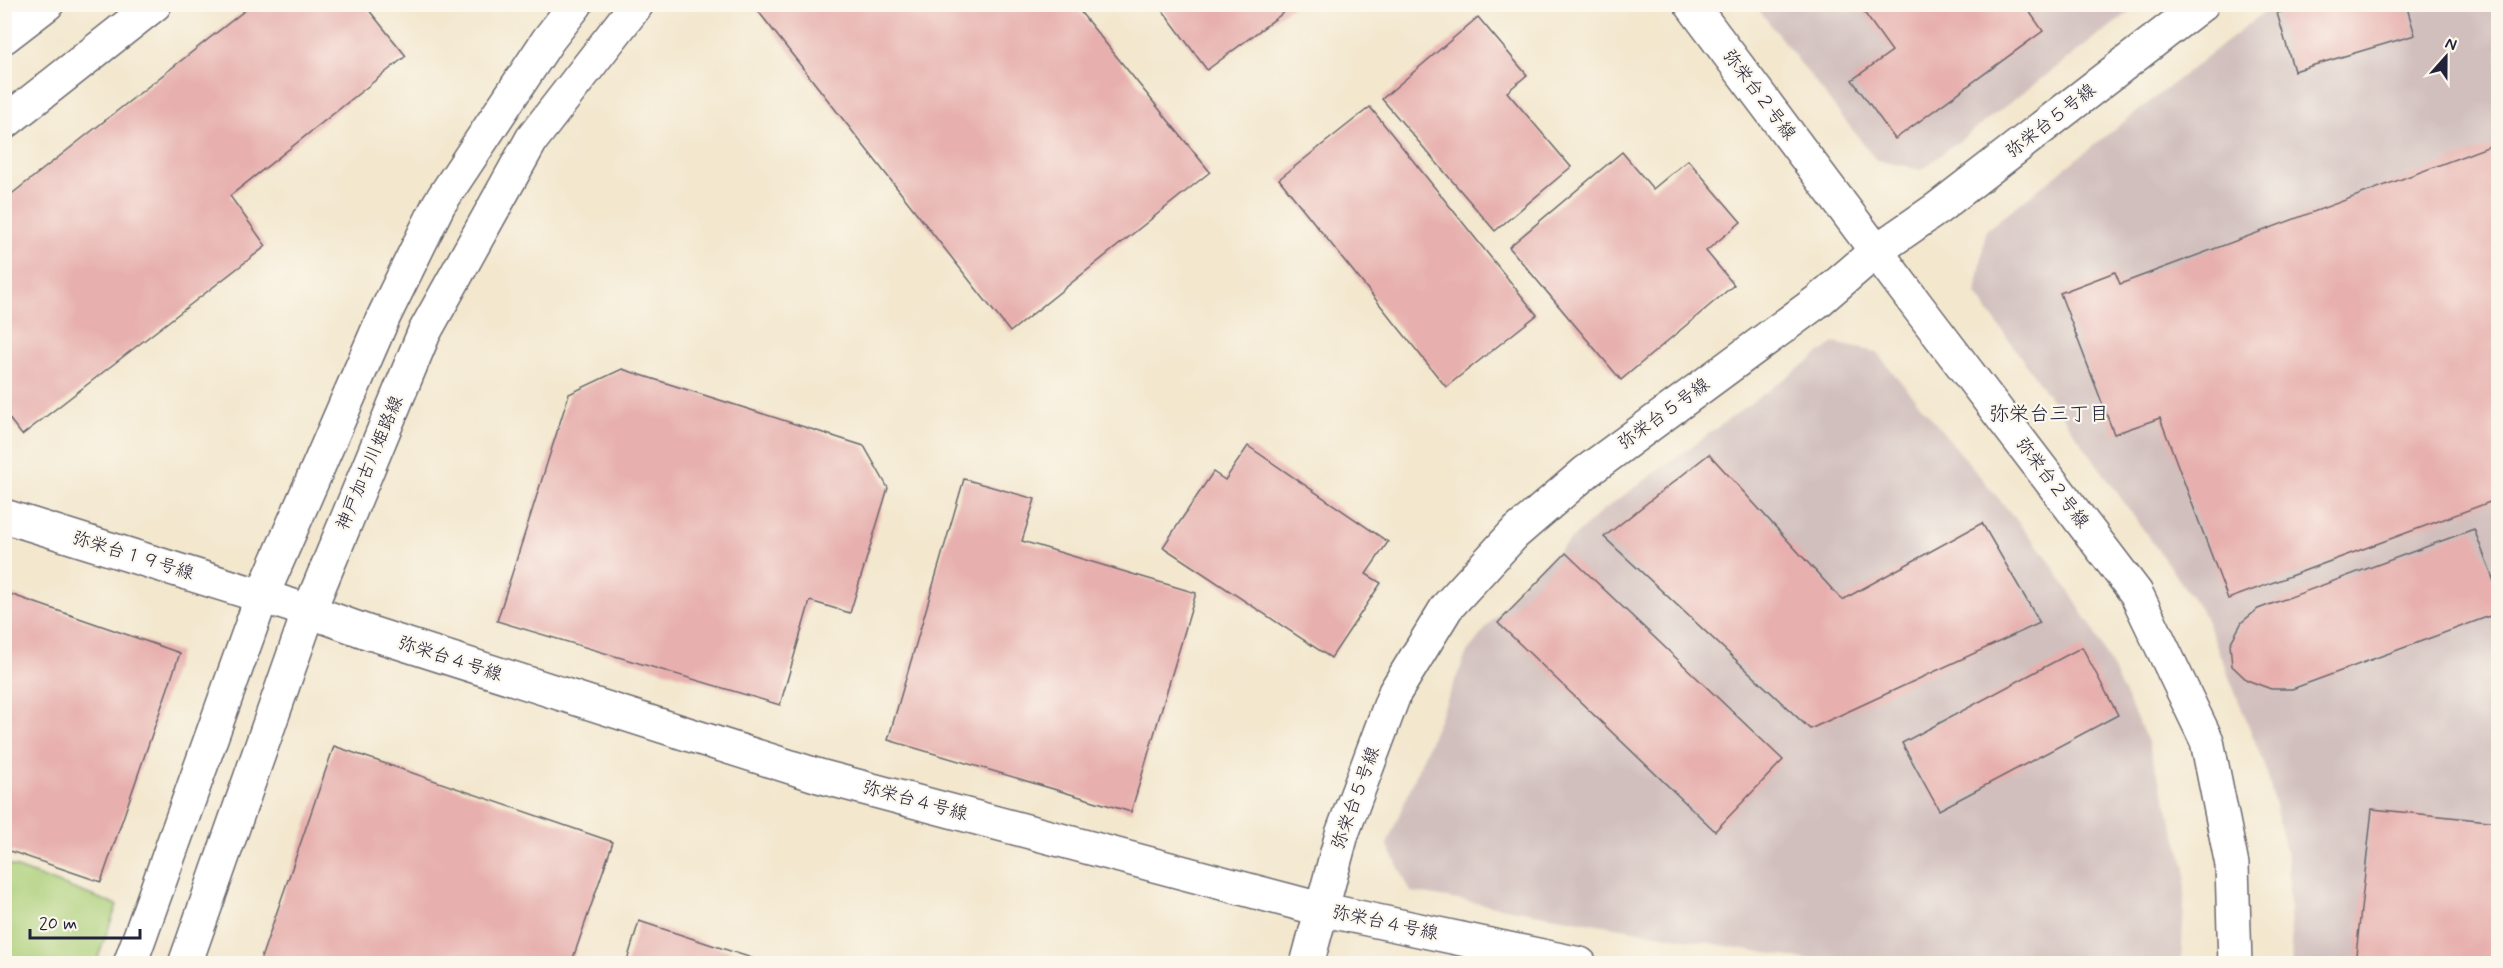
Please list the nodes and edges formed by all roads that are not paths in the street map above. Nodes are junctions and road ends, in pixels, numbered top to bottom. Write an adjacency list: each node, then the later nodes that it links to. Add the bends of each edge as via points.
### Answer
1 (47, 4): 7 (main road)
2 (155, 4): 8 (main road)
3 (576, 4): 11 (main road, via 439,204 384,316)
4 (637, 4): 12 (main road, 神戸加古川姫路線, via 532,139 424,333)
5 (1691, 4): 9 (main road, 弥栄台２号線)
6 (2202, 4): 9 (main road, 弥栄台５号線, via 1938,208)
7 (4, 38)
8 (4, 123)
9 (1876, 251): 13 (main road, 弥栄台５号線, via 1818,301 1586,472 1514,534 1447,607 1395,692 1342,834); 18 (main road, 弥栄台２号線, via 2136,593 2207,741 2232,865)
10 (4, 516): 11 (main road, 弥栄台１９号線)
11 (262, 596): 12 (main road, 弥栄台４号線); 14 (main road)
12 (309, 610): 13 (main road, 弥栄台４号線, via 819,776); 15 (main road, 神戸加古川姫路線)
13 (1320, 909): 16 (main road, 弥栄台５号線); 17 (main road, 弥栄台４号線)
14 (130, 963)
15 (185, 963)
16 (1307, 963)
17 (1580, 963)
18 (2235, 963)

